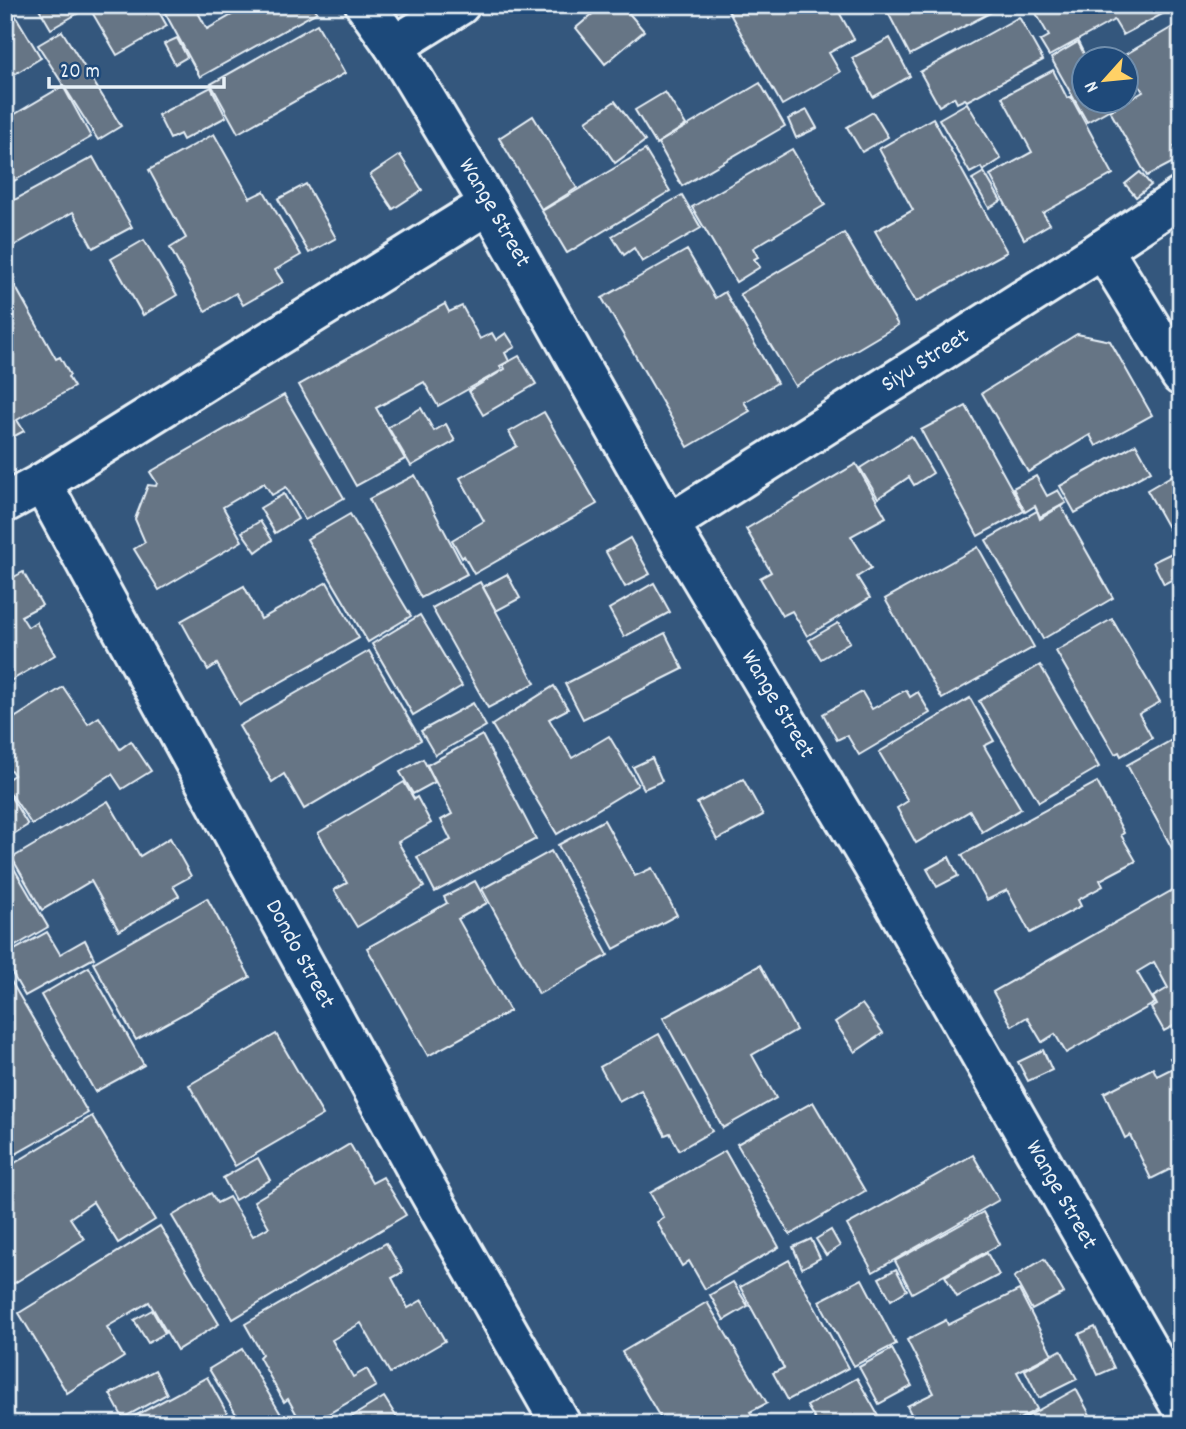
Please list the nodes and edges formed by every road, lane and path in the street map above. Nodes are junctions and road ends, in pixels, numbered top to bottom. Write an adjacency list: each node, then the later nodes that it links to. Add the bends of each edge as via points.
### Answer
1 (365, 5): 3 (street, Wange Street)
2 (460, 5): 3 (street)
3 (394, 46): 5 (street, Wange Street)
4 (1181, 197): 6 (street, Siyu Street)
5 (489, 204): 8 (street); 10 (street, Wange Street)
6 (1103, 249): 7 (street); 10 (street, Siyu Street)
7 (1181, 376)
8 (42, 483): 9 (street); 12 (street, Dondo Street, via 421,1178)
9 (5, 503)
10 (669, 524): 11 (street, Wange Street, via 873,866)
11 (1181, 1406)
12 (561, 1424)

